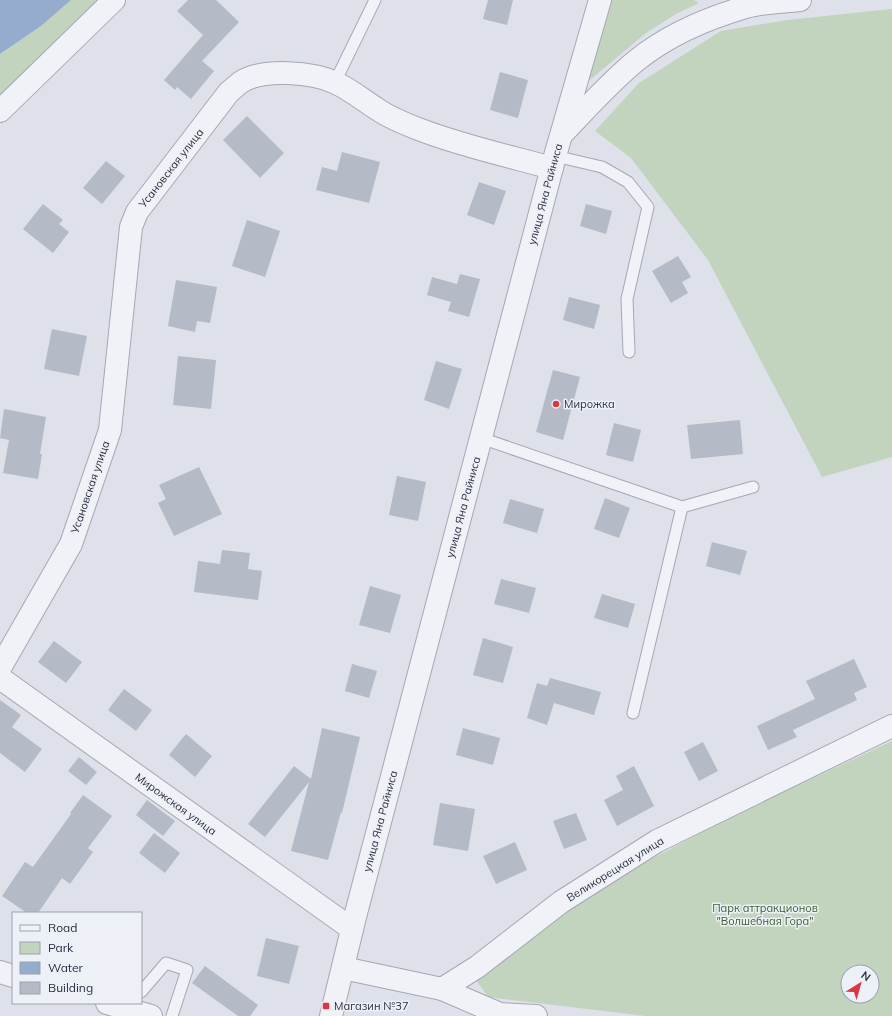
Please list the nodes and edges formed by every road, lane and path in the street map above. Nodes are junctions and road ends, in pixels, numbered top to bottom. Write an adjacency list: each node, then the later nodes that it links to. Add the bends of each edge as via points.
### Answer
1 (114, 0): 7 (street)
2 (375, 0): 6 (lane)
3 (600, 0): 8 (street, улица Яна Райниса)
4 (800, 0): 5 (street)
5 (739, 3): 8 (street, via 661,43 637,60 603,90)
6 (335, 82): 8 (street, Усановская улица, via 398,121 480,149); 13 (street, Усановская улица, via 306,74 275,74 256,76 242,82 229,92 137,212 131,227 110,430 71,544)
7 (0, 111)
8 (556, 154): 9 (lane, via 602,167 628,182 648,207 627,299); 10 (street, улица Яна Райниса)
9 (629, 352)
10 (481, 438): 12 (lane); 17 (street, улица Яна Райниса)
11 (754, 488): 12 (lane)
12 (682, 507): 15 (lane)
13 (0, 668)
14 (0, 678): 17 (street, Мирожская улица)
15 (633, 713)
16 (892, 726): 21 (street, Великорецкая улица, via 657,841 561,902 478,967)
17 (352, 929): 18 (street, улица Яна Райниса)
18 (343, 968): 21 (street); 26 (street, улица Яна Райниса)
19 (0, 972): 20 (street)
20 (12, 976)
21 (442, 989): 27 (street, via 500,1014)
22 (142, 991): 25 (lane, via 166,963 187,970)
23 (121, 1005): 24 (street)
24 (151, 1016)
25 (172, 1016)
26 (331, 1016)
27 (536, 1016)

